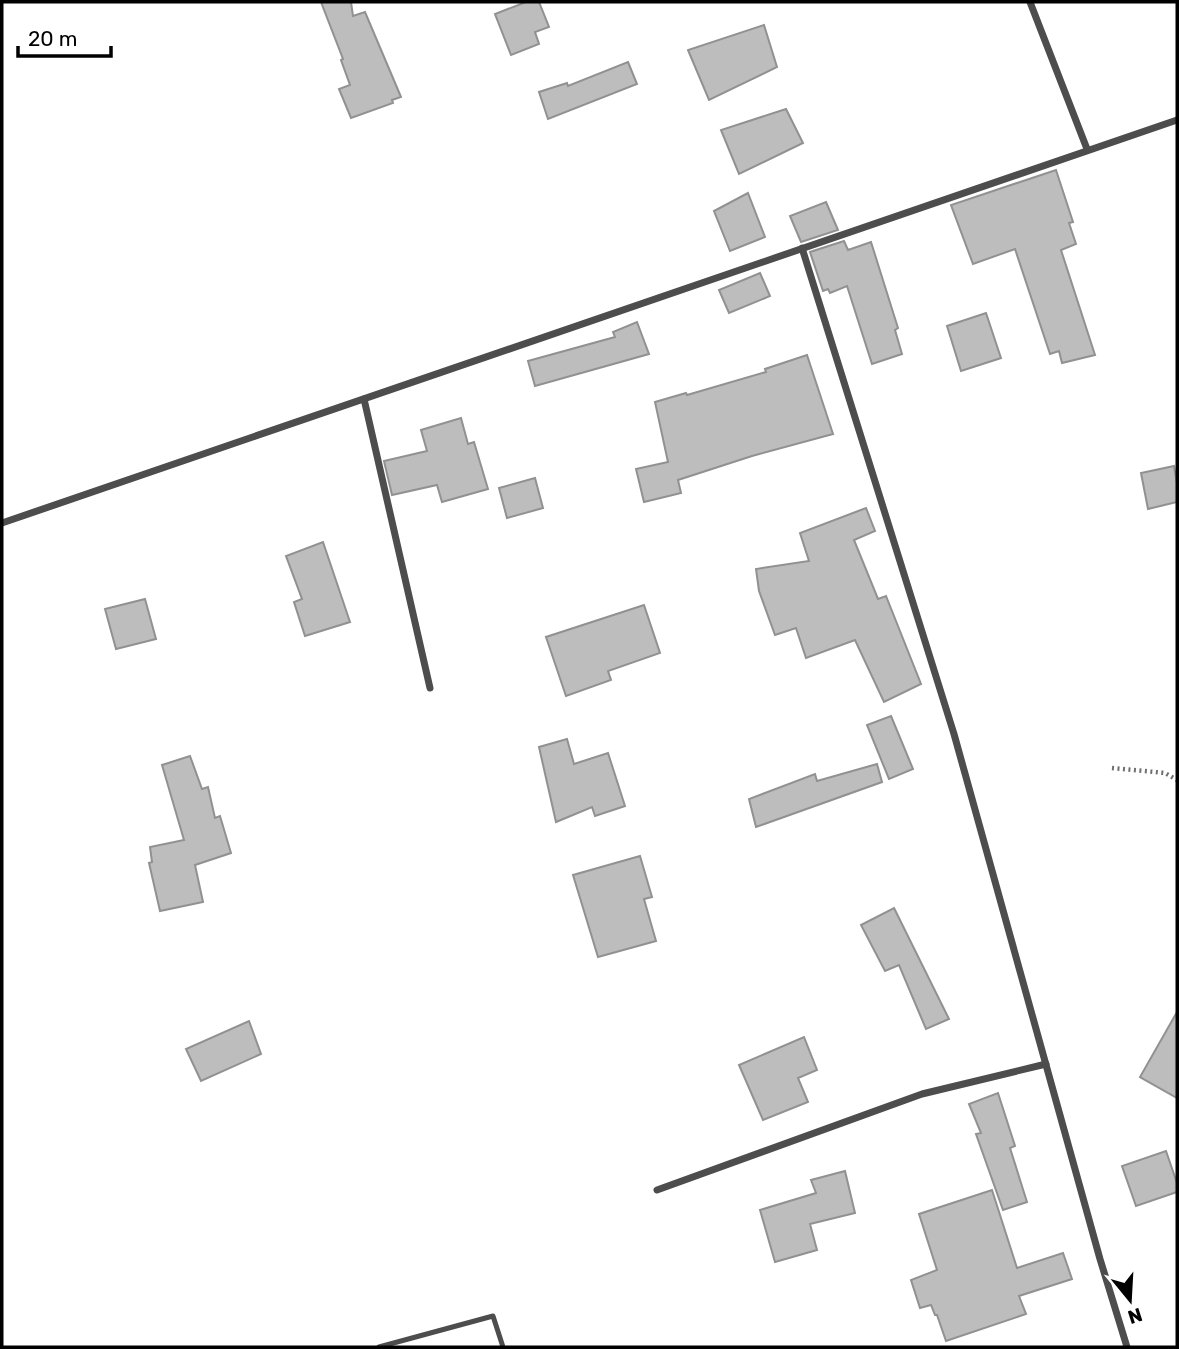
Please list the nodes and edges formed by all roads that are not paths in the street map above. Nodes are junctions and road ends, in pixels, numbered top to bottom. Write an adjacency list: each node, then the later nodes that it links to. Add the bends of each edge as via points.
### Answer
1 (1030, 2): 3 (street)
2 (1177, 120): 3 (street)
3 (1087, 149): 4 (street)
4 (802, 248): 5 (street); 8 (street, via 954,734)
5 (364, 399): 6 (street); 7 (street)
6 (2, 523)
7 (430, 688)
8 (1046, 1064): 9 (street, via 922,1094); 12 (street)
9 (657, 1190)
10 (379, 1347): 11 (lane, via 493,1316)
11 (503, 1347)
12 (1127, 1347)

